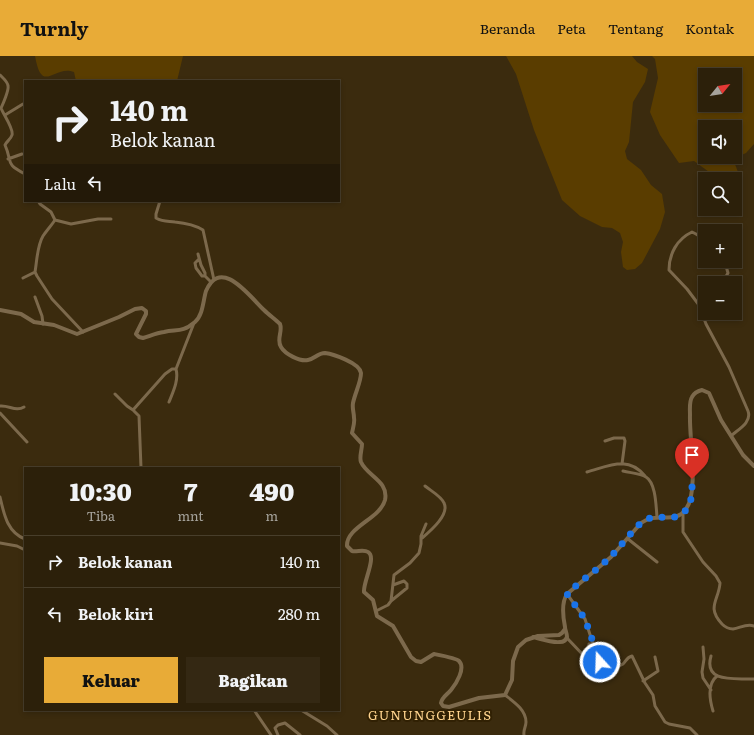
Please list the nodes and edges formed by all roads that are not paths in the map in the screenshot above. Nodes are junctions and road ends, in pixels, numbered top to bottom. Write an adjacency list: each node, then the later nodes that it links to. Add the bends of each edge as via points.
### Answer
1 (0, 76): 3 (street, via 8,84)
2 (23, 104): 4 (street)
3 (0, 108): 4 (street)
4 (5, 116): 6 (street, via 12,133 5,145)
5 (22, 154): 6 (street)
6 (8, 159): 7 (street, via 12,166)
7 (24, 173)
8 (39, 202): 11 (street, via 51,212)
9 (160, 202): 20 (street, via 156,218 163,222 175,222 203,230)
10 (112, 219): 11 (street, via 71,224)
11 (55, 220): 17 (street, via 41,240)
12 (698, 235): 22 (street, via 692,232 676,246 669,268)
13 (198, 254): 14 (street)
14 (199, 258): 15 (street, via 194,263); 16 (street)
15 (196, 268): 16 (street); 18 (street)
16 (203, 269): 18 (street)
17 (35, 272): 19 (street); 27 (street, via 52,299)
18 (205, 276): 20 (street)
19 (23, 278)
20 (212, 281): 25 (main road, via 200,316); 58 (main road, via 224,277 231,280 280,324 280,346 286,353 304,360 320,354 331,354 360,369 352,409 355,420 352,433 362,444 362,464 383,486 385,498 380,510 350,534 346,544 352,551 367,551 371,555 364,592 373,600)
21 (35, 298): 26 (street)
22 (698, 304)
23 (0, 310): 26 (main road, via 21,314)
24 (705, 320): 35 (street, via 749,415 747,422)
25 (194, 323): 27 (main road, via 180,331 166,331 139,337 137,332 146,314 140,308); 28 (street)
26 (43, 324): 27 (main road, via 76,333)
27 (83, 332)
28 (176, 369): 30 (street, via 175,389); 33 (street, via 165,374)
29 (115, 394): 33 (street)
30 (169, 402)
31 (0, 406): 32 (street, via 18,409)
32 (24, 407)
33 (133, 410): 40 (street, via 139,416)
34 (0, 413): 37 (street)
35 (732, 435): 39 (main road, via 743,455); 46 (main road, via 721,420 709,393 702,390 695,393 690,408 692,499)
36 (605, 441): 38 (street, via 624,438)
37 (27, 442)
38 (622, 464): 42 (street); 43 (street, via 632,466)
39 (754, 466)
40 (141, 467)
41 (623, 471): 43 (street)
42 (587, 472)
43 (645, 476): 47 (street, via 654,493)
44 (425, 486): 50 (street, via 440,498 445,508 439,521)
45 (0, 497): 49 (street, via 9,526 15,534)
46 (683, 513): 47 (main road, via 672,518); 59 (street, via 683,532 718,579 720,586 714,601 717,618 730,629)
47 (657, 517): 51 (main road, via 646,520)
48 (426, 524): 50 (street)
49 (24, 538)
50 (421, 539): 55 (street, via 419,553 396,573)
51 (628, 539): 54 (street); 56 (main road, via 607,561)
52 (0, 543): 53 (street)
53 (24, 550)
54 (657, 562)
55 (393, 585): 57 (street); 57 (street, via 404,581 407,588)
56 (567, 594): 60 (main road, via 563,607); 63 (street, via 585,619)
57 (391, 601): 58 (street)
58 (376, 611): 71 (main road, via 378,618 393,626 414,660 421,662 434,654 459,661 462,668 460,674 453,688 441,702 444,706)
59 (754, 626)
60 (565, 629): 61 (main road, via 559,635); 62 (main road)
61 (532, 637): 62 (main road, via 558,642); 71 (main road, via 522,642 515,653 512,680)
62 (567, 638): 63 (street, via 586,657 589,644)
63 (594, 644): 69 (street, via 600,662 605,667 620,666 632,656)
64 (703, 647): 70 (street, via 702,672)
65 (711, 656): 67 (street, via 710,667)
66 (656, 657): 69 (street, via 658,671)
67 (717, 676): 68 (street); 70 (street)
68 (754, 679)
69 (644, 681): 81 (street, via 665,722 690,728)
70 (710, 690): 74 (street)
71 (505, 695): 75 (street, via 523,712 526,721)
72 (255, 711): 76 (street)
73 (303, 711): 79 (street)
74 (714, 712)
75 (524, 733): 80 (street)
76 (271, 735)
77 (278, 735): 78 (street, via 275,728 285,723)
78 (300, 735)
79 (337, 735)
80 (520, 735)
81 (697, 735)

